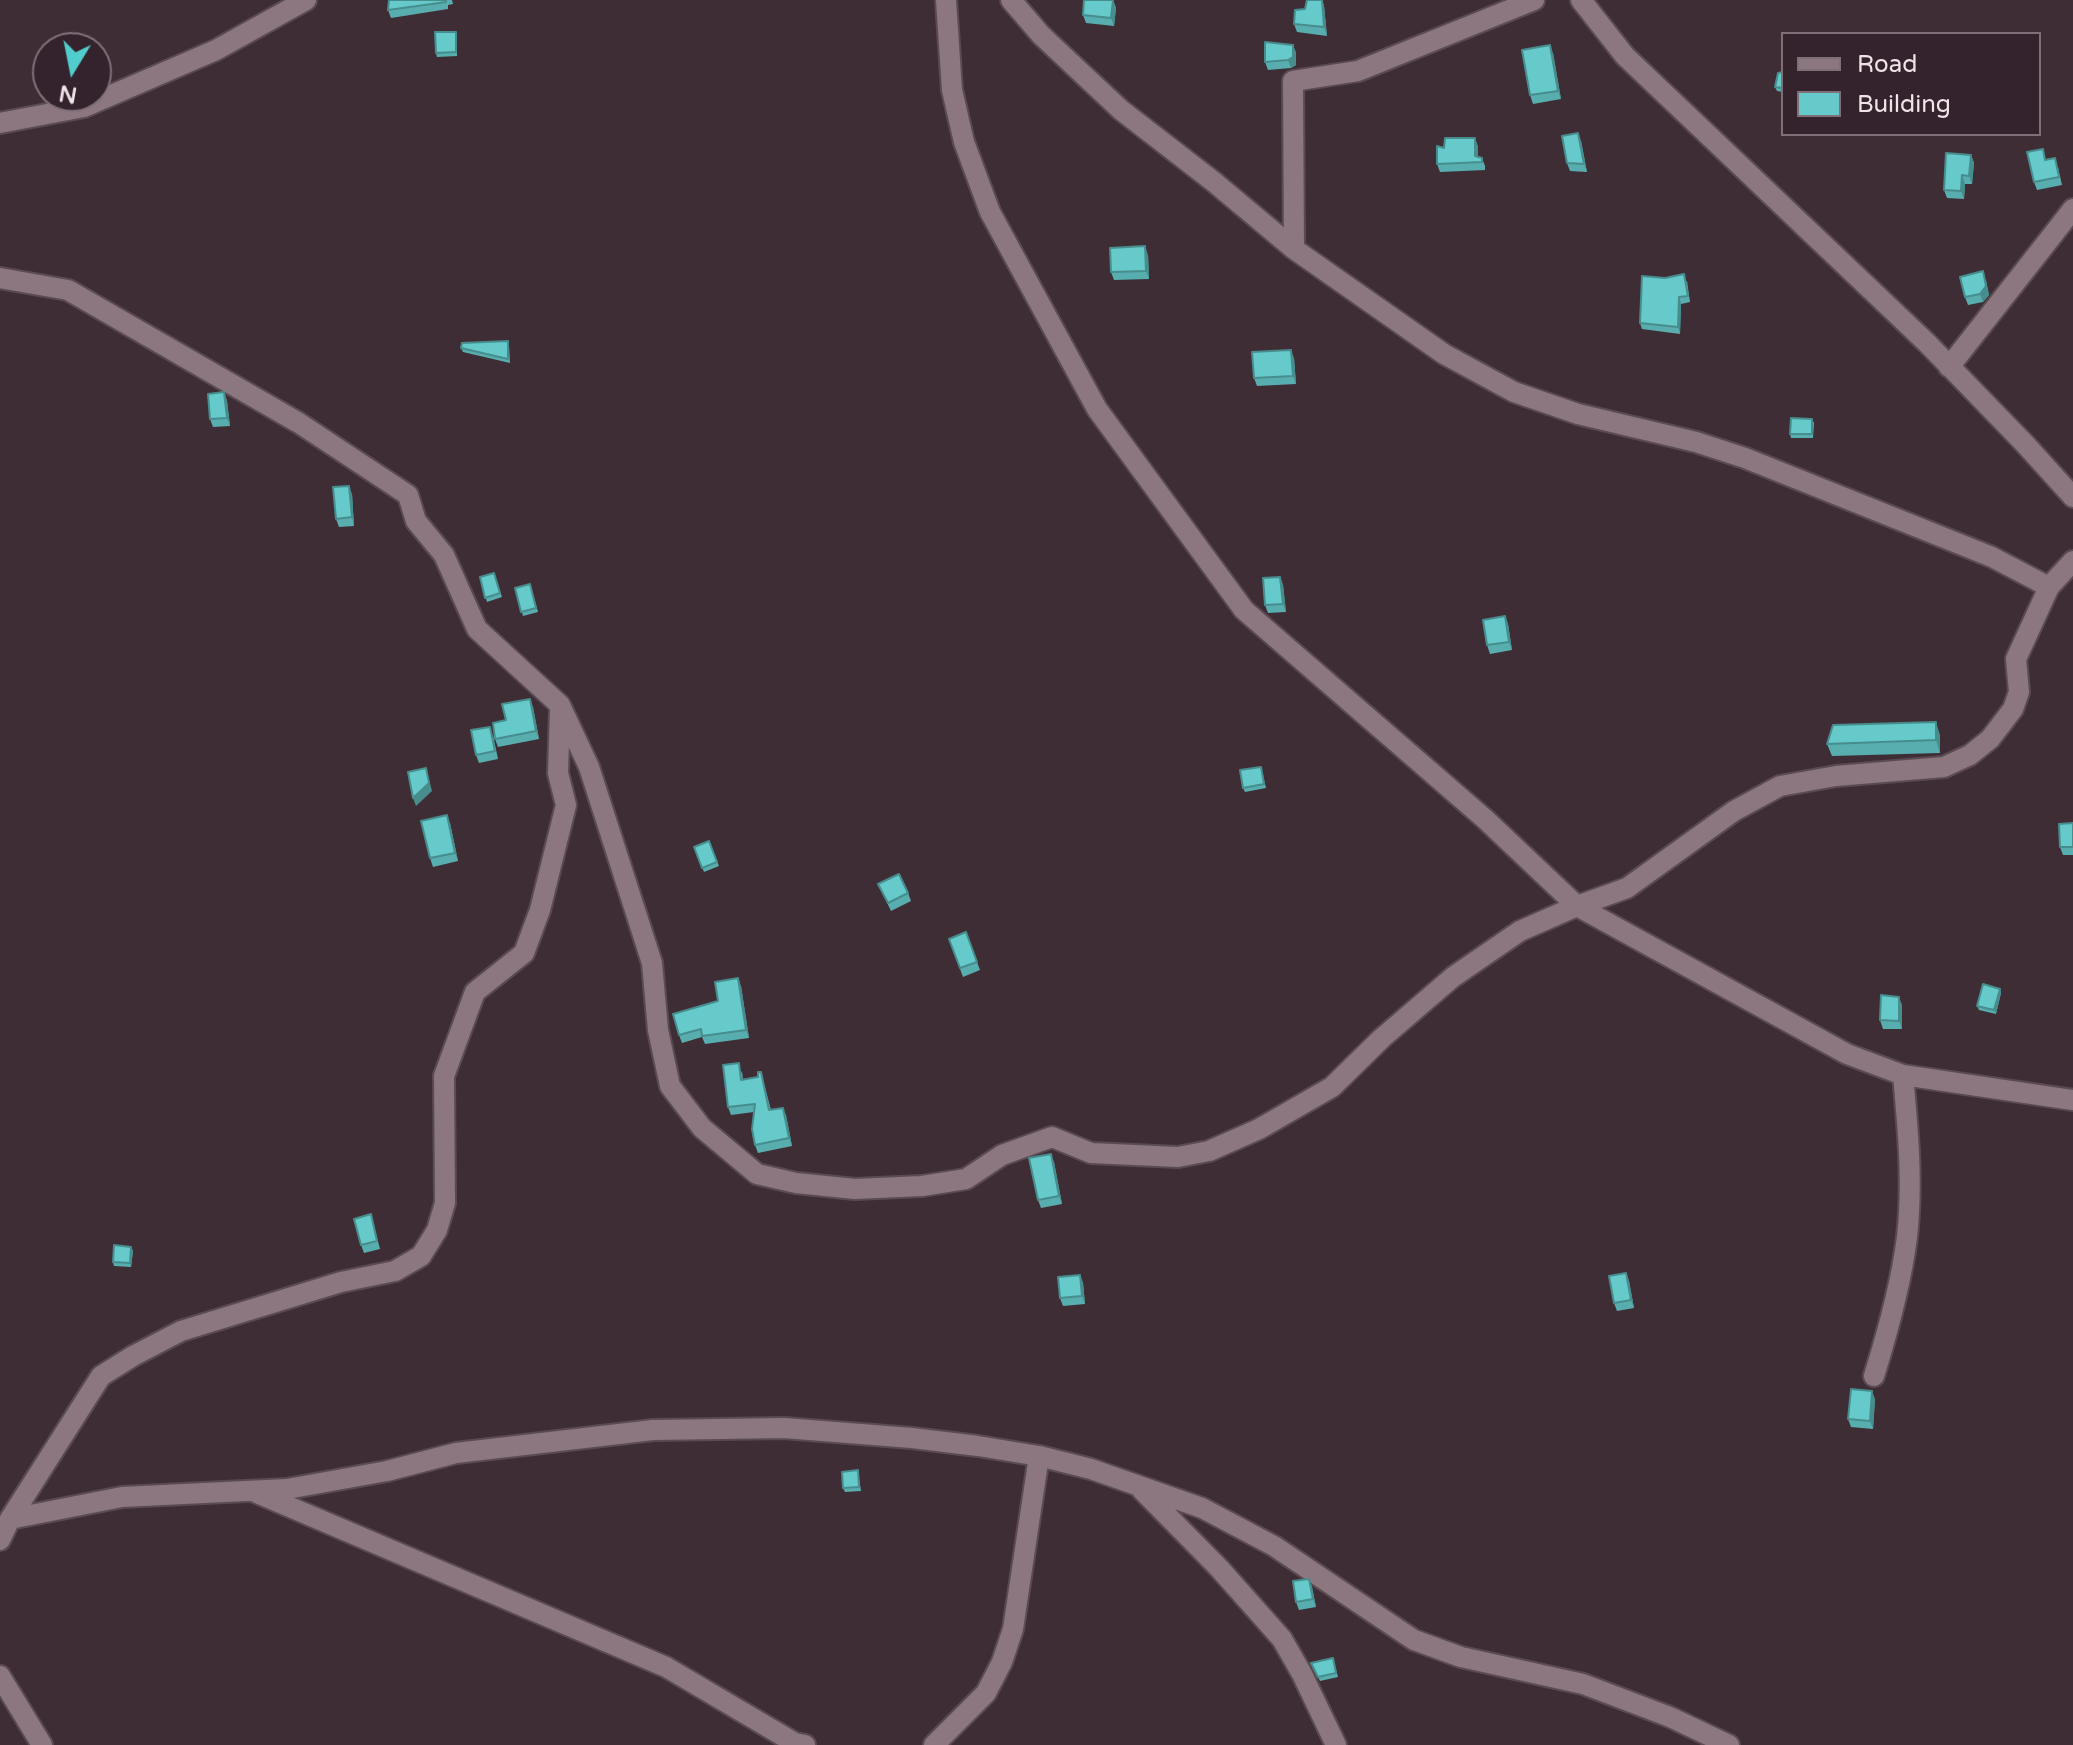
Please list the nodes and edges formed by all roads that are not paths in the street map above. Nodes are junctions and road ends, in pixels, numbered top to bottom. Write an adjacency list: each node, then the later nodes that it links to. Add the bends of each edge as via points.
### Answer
1 (306, 0): 6 (street, via 216,50 84,107)
2 (946, 0): 15 (street, via 952,90 984,198 1097,409 1244,610)
3 (1011, 0): 8 (street, via 1121,110)
4 (1534, 0): 8 (street, via 1358,71 1293,81)
5 (1581, 0): 10 (street, via 1625,56)
6 (0, 123)
7 (2073, 209): 10 (street)
8 (1294, 249): 13 (street, via 1444,354 1514,392 1745,458 1992,557)
9 (0, 278): 14 (street, via 68,290 299,423 408,495 416,521 444,555 477,629)
10 (1949, 367): 11 (street)
11 (2073, 497)
12 (2073, 561): 13 (street)
13 (2049, 587): 15 (street, via 2016,659 2019,692 2013,709 1970,755 1944,767 1780,786 1734,811 1627,888)
14 (560, 705): 15 (street, via 589,767 652,963 670,1086 702,1128 757,1174 796,1183 887,1189 966,1179 1002,1155 1052,1137 1091,1153 1178,1157 1209,1151 1332,1087 1453,977 1520,931); 22 (street, via 558,773 566,805 540,910 524,953 475,992 444,1076 445,1203 421,1256 395,1271 181,1331 111,1369 101,1376)
15 (1577, 906): 16 (street, via 1847,1054)
16 (1903, 1075): 17 (street); 18 (street, via 1910,1156 1907,1237)
17 (2073, 1100)
18 (1874, 1376)
19 (1039, 1456): 20 (street); 21 (street, via 912,1438 784,1428 685,1429 456,1453 387,1471); 27 (street, via 1013,1629 1002,1662 986,1693)
20 (1137, 1485): 28 (street, via 1282,1639); 29 (street, via 1202,1508 1274,1546 1414,1640 1461,1657 1583,1684)
21 (252, 1491): 22 (street, via 122,1497); 26 (street, via 666,1667)
22 (10, 1519): 23 (street)
23 (0, 1540)
24 (0, 1676): 25 (street)
25 (42, 1745)
26 (805, 1745)
27 (935, 1745)
28 (1336, 1745)
29 (1729, 1745)

